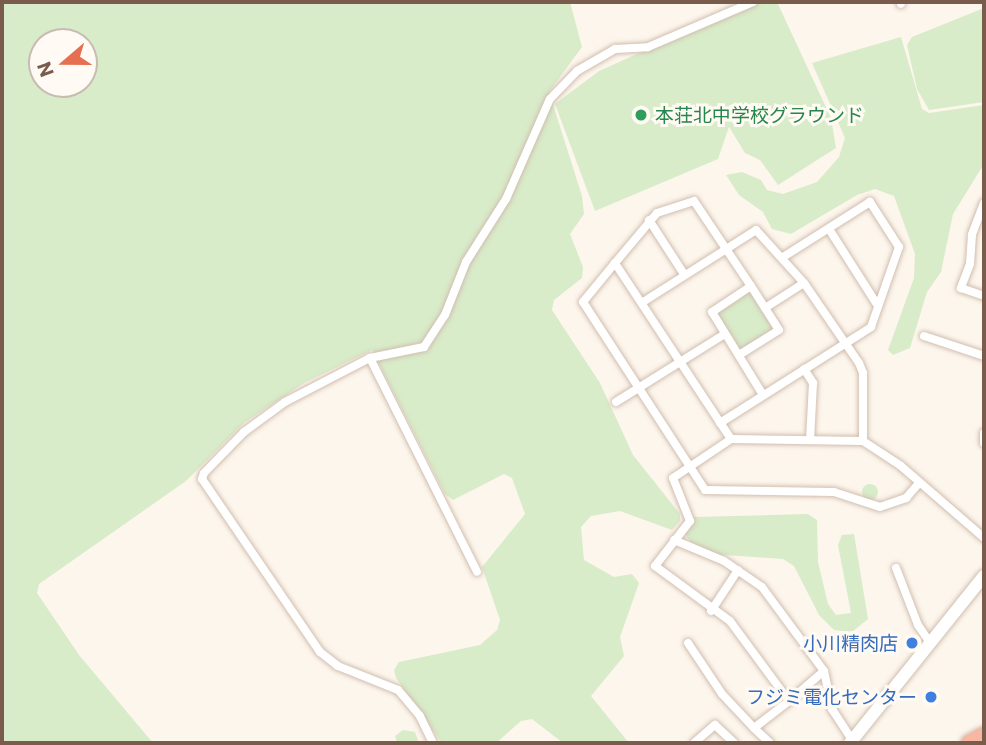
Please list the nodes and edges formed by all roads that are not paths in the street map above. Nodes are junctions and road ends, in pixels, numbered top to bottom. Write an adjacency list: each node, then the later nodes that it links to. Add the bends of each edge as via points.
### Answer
1 (753, 2): 20 (street, via 648,47 615,49 577,71 550,99 506,199 466,262 436,332 424,347)
2 (984, 203): 11 (street, via 961,288)
3 (649, 220): 5 (street, via 694,201); 7 (street); 8 (street)
4 (829, 229): 6 (street); 13 (street); 13 (street, via 870,202 899,247)
5 (726, 248): 6 (street, via 756,230); 8 (street); 10 (street)
6 (783, 257): 9 (street)
7 (615, 262): 12 (street); 23 (street, via 583,302)
8 (684, 274): 12 (street)
9 (804, 283): 14 (street); 17 (street)
10 (751, 286): 14 (street); 15 (street, via 712,312)
11 (984, 296)
12 (643, 302): 21 (street)
13 (878, 306): 17 (street, via 871,327)
14 (765, 308): 18 (street, via 779,330)
15 (725, 334): 18 (street); 21 (street)
16 (924, 336): 19 (street)
17 (846, 344): 22 (street); 30 (street, via 863,373)
18 (739, 355): 24 (street)
19 (984, 356)
20 (370, 358): 38 (street); 48 (street, via 261,417 222,453 202,480 320,652 338,666 398,690 421,716)
21 (682, 362): 23 (street); 26 (street)
22 (804, 369): 24 (street); 29 (street, via 813,383)
23 (640, 387): 25 (street); 32 (street)
24 (763, 395): 26 (street)
25 (617, 402)
26 (720, 423): 28 (street)
27 (984, 433): 31 (street)
28 (732, 439): 29 (street); 32 (street)
29 (810, 440): 30 (street)
30 (863, 441): 33 (street)
31 (984, 443)
32 (690, 467): 33 (street, via 705,490 834,492 880,507 906,498); 35 (street, via 674,478 690,521)
33 (919, 483): 34 (street)
34 (984, 538)
35 (674, 540): 37 (street); 40 (street, via 655,566)
36 (896, 568): 42 (street, via 918,625)
37 (738, 570): 40 (street); 43 (street, via 762,587)
38 (477, 572)
39 (984, 576): 42 (street)
40 (711, 611): 44 (street, via 730,621)
41 (688, 643): 45 (street, via 722,694)
42 (931, 644): 47 (street)
43 (824, 671): 44 (street); 47 (street, via 832,709)
44 (789, 701): 45 (street)
45 (754, 728): 51 (street)
46 (984, 735): 52 (highway)
47 (852, 742)
48 (433, 743)
49 (694, 743): 50 (street, via 715,725)
50 (734, 743)
51 (770, 743)
52 (969, 743)

